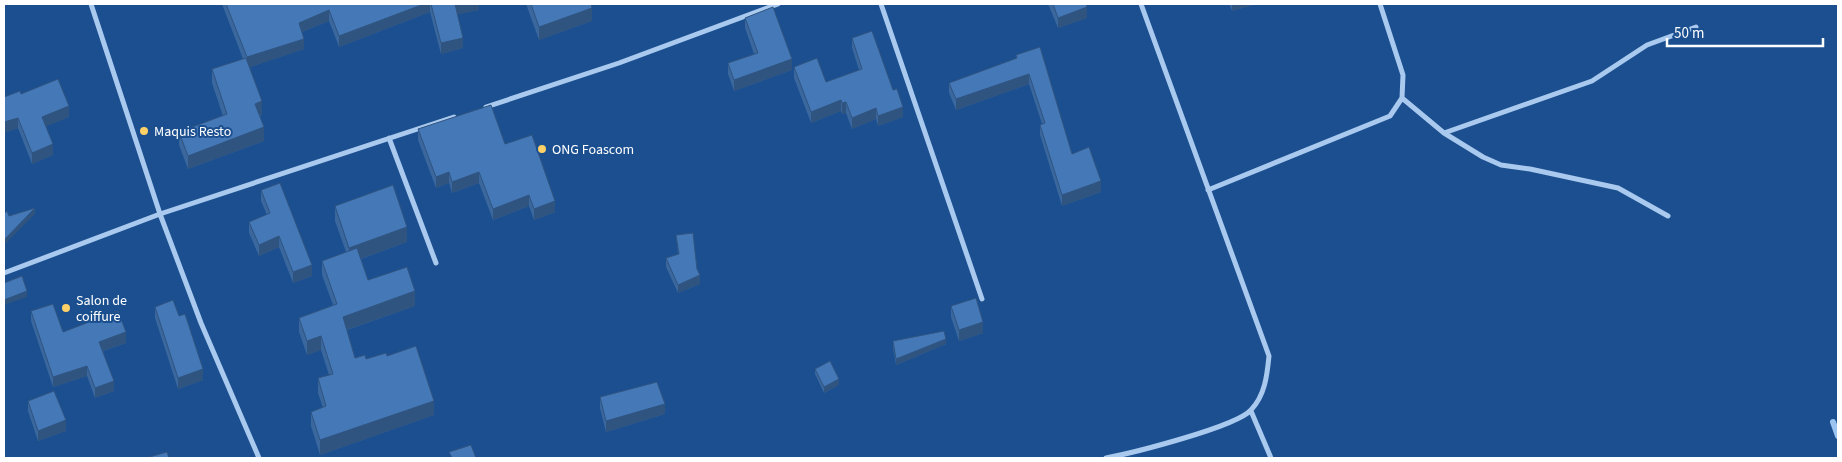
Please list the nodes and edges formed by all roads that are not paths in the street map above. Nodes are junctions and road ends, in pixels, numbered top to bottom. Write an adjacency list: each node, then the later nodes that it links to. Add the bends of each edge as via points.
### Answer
1 (91, 4): 13 (street)
2 (778, 4): 8 (street, via 619,63)
3 (881, 4): 17 (street)
4 (1141, 4): 12 (street)
5 (1380, 4): 7 (street, via 1404,75)
6 (1696, 27): 10 (street, via 1647,45 1592,81)
7 (1402, 98): 10 (street); 12 (street, via 1390,116)
8 (481, 108)
9 (463, 114): 11 (street)
10 (1444, 132): 14 (street, via 1501,165 1618,188)
11 (389, 138): 13 (street); 15 (street)
12 (1208, 190): 18 (street, via 1269,356 1261,396)
13 (160, 214): 16 (street); 19 (street, via 201,323)
14 (1668, 216)
15 (436, 263)
16 (4, 273)
17 (982, 299)
18 (1251, 411): 20 (street, via 1230,423); 21 (street)
19 (259, 458)
20 (1106, 458)
21 (1271, 458)

